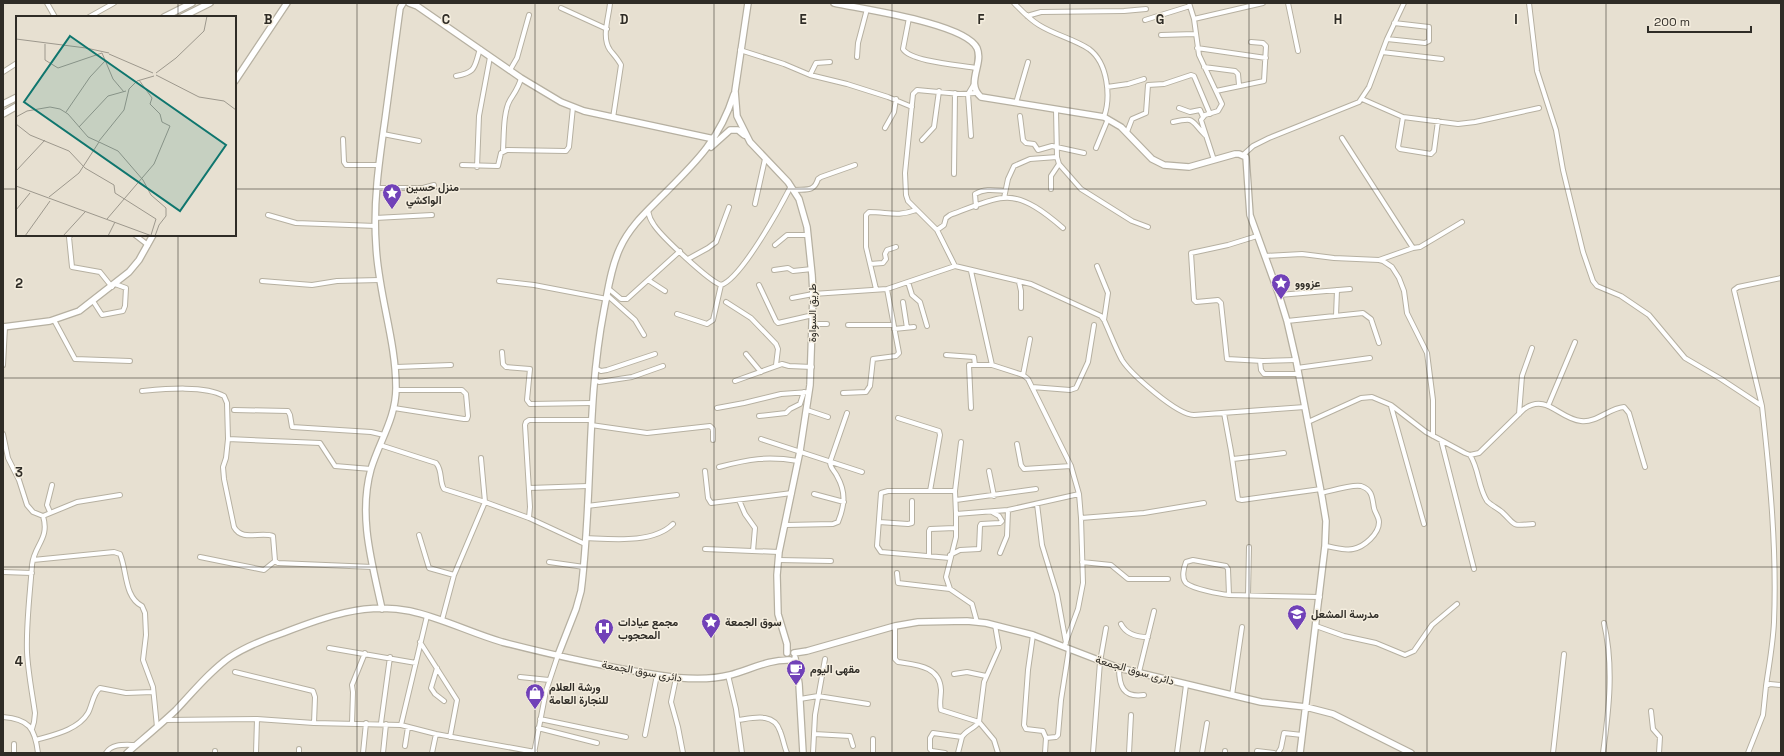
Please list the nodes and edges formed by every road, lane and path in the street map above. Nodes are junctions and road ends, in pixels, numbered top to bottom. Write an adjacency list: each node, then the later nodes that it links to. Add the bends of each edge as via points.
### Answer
1 (48, 3): 21 (street)
2 (114, 3): 22 (street)
3 (192, 3): 23 (street)
4 (210, 3): 24 (street)
5 (287, 3): 55 (street)
6 (403, 3): 87 (street, via 400,8)
7 (409, 3): 36 (street)
8 (610, 3): 30 (street)
9 (748, 3): 37 (street, طريق السواوة)
10 (834, 3): 18 (street)
11 (1014, 3): 25 (street)
12 (1263, 3): 27 (street)
13 (1288, 3): 38 (street)
14 (1404, 3): 29 (street)
15 (1529, 3): 222 (street, via 1537,72 1556,130 1583,252 1593,281 1597,286 1621,296 1649,315 1685,358)
16 (1189, 4): 27 (street); 28 (street)
17 (561, 8): 30 (street)
18 (867, 9): 26 (street); 41 (street)
19 (1146, 9): 25 (street, via 1124,12 1041,12)
20 (529, 15): 49 (street, via 517,58)
21 (54, 16)
22 (91, 16)
23 (166, 16)
24 (184, 16)
25 (1027, 16): 58 (street, via 1040,26 1090,50 1101,65)
26 (909, 18): 48 (street, via 970,39 978,50); 48 (street, via 903,49 905,53 931,62)
27 (1194, 19): 31 (street)
28 (1145, 20)
29 (1394, 23): 33 (street); 33 (street, via 1429,27 1429,41 1425,43)
30 (607, 29): 81 (street, via 607,45 621,65)
31 (1195, 34): 32 (street); 35 (street)
32 (1161, 35)
33 (1387, 39): 39 (street)
34 (1251, 42): 42 (street, via 1265,44)
35 (1197, 48): 42 (street); 47 (street)
36 (480, 49): 40 (street); 52 (street, via 473,70)
37 (740, 50): 51 (street); 59 (street, طريق السواوة)
38 (1298, 51)
39 (1382, 52): 43 (street); 66 (street)
40 (490, 57): 49 (street); 109 (street, via 478,116)
41 (857, 57)
42 (1266, 58): 57 (street, via 1264,81)
43 (1442, 59)
44 (830, 62): 51 (street, via 816,63)
45 (1028, 62): 68 (street)
46 (16, 64): 50 (street)
47 (1204, 67): 57 (street, via 1235,71 1238,74); 61 (street)
48 (977, 68): 56 (street)
49 (510, 70): 53 (street)
50 (3, 72)
51 (810, 75): 67 (street)
52 (456, 76)
53 (521, 78): 71 (street); 98 (street, via 520,86 510,101 505,120)
54 (1144, 79): 58 (street)
55 (236, 80)
56 (974, 84): 63 (street); 64 (street)
57 (1239, 85): 61 (street)
58 (1107, 87): 82 (street)
59 (735, 91): 90 (street, طريق السواوة, via 737,116); 93 (street)
60 (939, 91): 62 (street); 72 (street, via 915,91); 94 (street, via 934,127)
61 (1216, 91): 77 (street, via 1222,104 1218,111)
62 (955, 93): 64 (street); 110 (street)
63 (976, 93): 64 (street); 68 (street, via 987,99)
64 (968, 94): 88 (street)
65 (16, 98): 69 (street)
66 (1362, 99): 80 (street); 101 (street, via 1355,105 1269,138 1253,146)
67 (896, 100): 72 (street); 85 (street, via 894,112)
68 (1016, 103): 75 (street)
69 (3, 104)
70 (16, 107): 76 (street)
71 (574, 107): 81 (street); 98 (street, via 569,147 566,151)
72 (912, 107): 120 (street, via 905,173 906,195)
73 (1179, 108): 79 (street, via 1190,112 1200,110)
74 (1539, 108): 83 (street, via 1475,122 1458,124)
75 (1056, 110): 82 (street); 96 (street)
76 (3, 114)
77 (1210, 114): 79 (street); 86 (street, via 1194,76 1191,75 1164,84 1148,85 1146,113 1132,118)
78 (1020, 116): 96 (street, via 1023,140 1026,143 1034,144 1038,150)
79 (1203, 117): 89 (street, via 1201,120)
80 (1403, 117): 83 (street); 83 (street, via 1398,148 1431,154 1434,152)
81 (613, 118): 93 (street)
82 (1106, 118): 86 (street); 97 (street)
83 (1438, 121)
84 (1173, 122): 89 (street, via 1191,120)
85 (885, 128)
86 (1127, 132): 104 (street, via 1152,159 1164,165 1189,167)
87 (383, 134): 95 (street); 106 (street)
88 (971, 136)
89 (1206, 136): 104 (street)
90 (747, 138): 100 (street, via 738,130 730,130); 103 (street, طريق السواوة)
91 (1342, 138): 138 (street)
92 (343, 139): 106 (street, via 346,165)
93 (714, 139): 100 (street)
94 (922, 140)
95 (419, 141)
96 (1056, 146): 99 (street); 102 (street)
97 (1096, 148)
98 (503, 150): 109 (street, via 498,166)
99 (1084, 153)
100 (702, 155): 121 (street)
101 (1243, 155): 104 (street, via 1235,154); 134 (street, via 1247,161 1250,215)
102 (1057, 157): 105 (street); 115 (street, via 1030,159 1018,163 1012,168)
103 (765, 159): 113 (street, طريق السواوة); 117 (street)
104 (1214, 160)
105 (1058, 164): 114 (street, via 1051,176); 127 (street, via 1081,188 1138,224)
106 (378, 165): 112 (street)
107 (462, 165): 109 (street)
108 (855, 165): 113 (street, via 821,177 813,188)
109 (476, 167)
110 (954, 174)
111 (434, 185): 112 (street, via 423,188)
112 (376, 188): 124 (street)
113 (793, 188): 130 (street, طريق السواوة, via 802,206); 157 (street, via 733,277)
114 (1051, 189)
115 (1005, 191): 116 (street); 118 (street, via 980,191 974,197)
116 (1004, 198): 118 (street); 128 (street, via 1032,205)
117 (755, 204)
118 (976, 206): 129 (street, via 947,216 944,225)
119 (729, 207): 141 (street, via 716,242)
120 (916, 210): 129 (street); 143 (street, via 906,214 869,212 866,215 865,238)
121 (648, 211): 139 (street, via 655,227); 164 (street, via 623,241)
122 (432, 214): 124 (street)
123 (268, 215): 126 (street, via 296,223)
124 (375, 218): 126 (street)
125 (1462, 222): 138 (street, via 1420,247)
126 (376, 226): 151 (street)
127 (1148, 227)
128 (1063, 228)
129 (937, 230): 144 (street)
130 (808, 235): 136 (street, via 787,235); 146 (street, طريق السواوة)
131 (70, 236): 156 (street, via 72,267 100,272)
132 (136, 236): 135 (street)
133 (152, 236): 135 (street)
134 (1257, 236): 140 (street); 199 (street, via 1228,246 1193,252 1191,255 1195,302 1218,300 1221,303 1227,359)
135 (148, 245): 156 (street, via 139,260)
136 (775, 245)
137 (896, 247): 143 (street, via 887,250 883,263)
138 (1413, 248): 142 (street)
139 (680, 251): 141 (street); 152 (street)
140 (1265, 256): 142 (street, via 1302,254); 166 (street)
141 (688, 259): 157 (street)
142 (1379, 260): 239 (street, via 1392,267 1399,278 1407,313 1427,353 1433,400)
143 (870, 264): 159 (street)
144 (955, 266): 148 (street); 154 (street)
145 (1097, 266): 176 (street, via 1108,293)
146 (812, 269): 147 (street); 165 (street, طريق السواوة)
147 (774, 270)
148 (971, 271): 155 (street); 204 (street)
149 (1781, 278): 222 (street, via 1734,290)
150 (262, 280): 151 (street, via 312,285 337,281)
151 (380, 280): 206 (street)
152 (648, 280): 163 (street); 164 (street, via 627,299)
153 (499, 281): 164 (street)
154 (908, 282): 160 (street); 182 (street, via 912,295 920,302)
155 (1018, 282): 171 (street); 176 (street, via 1031,284 1096,313)
156 (114, 285): 168 (street); 168 (street, via 126,288 123,311 102,315)
157 (721, 285): 172 (street, via 713,320 710,323)
158 (759, 285): 173 (street, via 778,323)
159 (876, 289): 160 (street); 165 (street)
160 (887, 289): 184 (street)
161 (1350, 289): 162 (street)
162 (1337, 290): 166 (street); 174 (street)
163 (665, 291)
164 (608, 294): 187 (street, via 634,320); 207 (street)
165 (813, 294): 167 (street); 173 (street, طريق السواوة)
166 (1279, 296): 177 (street)
167 (792, 298)
168 (93, 301): 175 (street, via 79,311)
169 (726, 302): 202 (street, via 751,318 776,344)
170 (903, 302): 186 (street)
171 (1021, 308)
172 (677, 314)
173 (813, 315): 178 (street, طريق السواوة)
174 (1336, 316): 177 (street); 190 (street, via 1363,313 1371,319)
175 (54, 320): 183 (street); 198 (street, via 75,359)
176 (1104, 320): 230 (street, via 1128,368 1167,403 1189,415)
177 (1287, 321): 197 (street)
178 (813, 324): 179 (street); 208 (street, طريق السواوة)
179 (828, 324)
180 (848, 325): 184 (street)
181 (1094, 325): 214 (street, via 1088,362 1076,388 1070,390)
182 (927, 326)
183 (4, 327): 200 (street)
184 (894, 327): 186 (street); 218 (street, via 897,355 873,359 870,386 866,392)
185 (914, 327): 186 (street)
186 (907, 328)
187 (644, 335)
188 (1030, 339): 211 (street)
189 (1575, 342): 221 (street)
190 (1379, 343)
191 (1532, 348): 231 (street, via 1522,376)
192 (502, 352): 219 (street, via 503,364 506,366 530,369 527,400 530,404)
193 (655, 354): 207 (street, via 607,370 601,371)
194 (746, 354): 210 (street)
195 (946, 355): 203 (street, via 974,357)
196 (1370, 358): 209 (street)
197 (1296, 360): 199 (street); 209 (street)
198 (130, 361)
199 (1260, 361): 209 (street, via 1264,374)
200 (3, 365)
201 (451, 365): 206 (street)
202 (776, 365): 208 (street); 210 (street)
203 (975, 365): 204 (street); 226 (street, via 969,365)
204 (992, 365): 211 (street)
205 (663, 366): 212 (street, via 632,377 599,382)
206 (396, 367): 215 (street)
207 (595, 367): 212 (street)
208 (812, 367): 217 (street, طريق السواوة)
209 (1298, 371): 223 (street)
210 (762, 372): 213 (street)
211 (1023, 376): 214 (street)
212 (594, 380): 219 (street)
213 (735, 381)
214 (1032, 387): 254 (street)
215 (396, 390): 224 (street); 224 (street, via 462,390 466,394 468,416 464,419)
216 (142, 391): 240 (street, via 185,389 222,394 227,403)
217 (807, 392): 225 (street, via 781,394); 228 (street, طريق السواوة); 232 (street, via 800,404 786,413)
218 (843, 393)
219 (592, 403): 236 (street)
220 (1391, 405): 235 (street, via 1372,397 1361,398); 239 (street); 291 (street)
221 (1548, 406): 231 (street, via 1533,404); 256 (street, via 1581,421 1594,419 1624,407 1629,413)
222 (1762, 406): 366 (street, via 1771,481 1774,555 1774,623)
223 (1305, 407): 230 (street); 235 (street)
224 (394, 408): 238 (street)
225 (717, 408)
226 (971, 408)
227 (234, 410): 238 (street, via 288,412 291,426 295,428)
228 (807, 410): 233 (street); 247 (street, طريق السواوة)
229 (846, 413): 253 (street)
230 (1224, 413): 251 (street)
231 (1519, 415): 249 (street, via 1479,453)
232 (759, 416)
233 (828, 417)
234 (898, 418): 265 (street, via 939,431)
235 (1308, 422): 267 (street)
236 (591, 423): 242 (street, via 647,432 710,426 713,429); 262 (street); 263 (street, via 529,420 526,422)
237 (3, 434): 286 (street, via 8,458 27,505 33,512)
238 (384, 435): 246 (street)
239 (1433, 436): 243 (street)
240 (228, 439): 257 (street, via 320,443 335,466); 308 (street, via 223,472 234,527 243,535 273,536)
241 (761, 439): 247 (street)
242 (713, 440)
243 (1441, 440): 249 (street); 314 (street)
244 (961, 442): 266 (street)
245 (1017, 444): 254 (street, via 1024,469)
246 (380, 445): 257 (street); 277 (street, via 436,463 440,467 444,489)
247 (800, 451): 252 (street, طريق السواوة); 253 (street)
248 (1284, 453): 251 (street)
249 (1470, 455): 292 (street, via 1476,464 1488,502 1513,524)
250 (481, 458): 277 (street)
251 (1233, 459): 267 (street, via 1236,496 1239,500)
252 (798, 461): 255 (street, via 770,458); 268 (street, طريق السواوة)
253 (830, 462): 260 (street); 278 (street, via 845,495)
254 (1071, 466): 270 (street)
255 (719, 467)
256 (1645, 467)
257 (371, 469): 312 (street, via 365,514)
258 (705, 471): 274 (street, via 708,498 711,503)
259 (989, 471): 273 (street)
260 (862, 472)
261 (52, 484): 283 (street, via 47,505)
262 (588, 486): 263 (street); 281 (street)
263 (529, 488): 287 (street)
264 (1036, 489): 273 (street)
265 (930, 491): 266 (street); 289 (street, via 883,491 880,493)
266 (955, 491): 275 (street)
267 (1321, 491): 297 (street, via 1326,522); 297 (street, via 1356,486 1366,489 1373,496 1379,521 1378,529 1368,542 1355,549)
268 (792, 493): 274 (street); 293 (street, طريق السواوة)
269 (814, 494): 278 (street)
270 (1079, 494): 280 (street); 288 (street)
271 (120, 495): 283 (street, via 77,502)
272 (677, 496): 281 (street)
273 (994, 496): 275 (street)
274 (739, 500): 300 (street, via 755,528)
275 (956, 500): 285 (street)
276 (912, 501): 289 (street, via 912,522)
277 (485, 502): 287 (street); 318 (street)
278 (844, 502): 293 (street, via 838,522 833,524)
279 (1204, 503): 288 (street, via 1144,513)
280 (1037, 504): 282 (street); 341 (street, via 1042,545 1057,594)
281 (587, 506): 296 (street)
282 (1008, 510): 284 (street); 302 (street, via 1007,536)
283 (50, 512): 286 (street)
284 (990, 512): 285 (street); 304 (street, via 999,516 1002,521 981,524 979,549 960,550)
285 (956, 514): 294 (street)
286 (43, 516): 306 (street, via 45,533)
287 (529, 518): 296 (street)
288 (1081, 518): 311 (street)
289 (879, 522): 303 (street, via 878,546 881,552)
290 (673, 524): 296 (street, via 665,531 632,539)
291 (1424, 524)
292 (1533, 524)
293 (786, 525): 301 (street, طريق السواوة)
294 (956, 528): 303 (street, via 930,529); 304 (street)
295 (420, 535): 318 (street, via 427,566)
296 (585, 541): 313 (street)
297 (1325, 546): 323 (street)
298 (1249, 547): 322 (street)
299 (705, 549): 300 (street)
300 (753, 551): 301 (street)
301 (780, 552): 307 (street, طريق السواوة)
302 (1000, 553)
303 (929, 556): 304 (street)
304 (950, 556): 320 (street, via 946,577)
305 (200, 557): 308 (street, via 264,570)
306 (33, 560): 316 (street); 367 (street, via 114,552 120,554 131,593 136,603 142,606 144,613 146,635 143,660 152,678)
307 (778, 560): 309 (street); 340 (street, طريق السواوة, via 777,604 780,623)
308 (275, 561): 312 (street)
309 (831, 561)
310 (549, 562): 313 (street)
311 (1082, 562): 319 (street, via 1111,565 1128,579); 341 (street, via 1083,583)
312 (373, 566): 325 (street)
313 (584, 567): 346 (street, via 579,598)
314 (1474, 570)
315 (3, 572): 316 (street)
316 (32, 573): 393 (street, via 27,650 35,713)
317 (897, 573): 320 (street, via 898,583)
318 (454, 575): 328 (street)
319 (1168, 579)
320 (950, 588): 329 (street, via 972,604)
321 (1229, 595): 321 (street, via 1186,583 1186,562 1193,560 1226,566); 322 (street)
322 (1248, 595): 323 (street)
323 (1320, 597): 334 (street)
324 (1457, 604): 334 (street, via 1432,625 1414,651 1405,655 1376,643)
325 (382, 608): 327 (street, دائرى سوق الجمعة); 379 (street, دائرى سوق الجمعة, via 359,609 330,616 248,646 221,664)
326 (1154, 611): 338 (street)
327 (427, 616): 328 (street, دائرى سوق الجمعة); 339 (street)
328 (442, 620): 346 (street, دائرى سوق الجمعة, via 495,640)
329 (976, 622): 332 (street, دائرى سوق الجمعة); 333 (street, دائرى سوق الجمعة, via 939,621)
330 (1604, 623): 440 (street, via 1610,682 1609,713)
331 (1121, 624): 338 (street, via 1130,633)
332 (995, 625): 337 (street, دائرى سوق الجمعة); 360 (street, via 999,648)
333 (895, 626): 343 (street, دائرى سوق الجمعة); 382 (street, via 895,659 898,662 930,669 935,673 941,690 941,710)
334 (1316, 626): 374 (street)
335 (1242, 627): 370 (street)
336 (1106, 628): 351 (street)
337 (1033, 635): 341 (street, دائرى سوق الجمعة); 401 (street, via 1024,725 1026,729 1043,732)
338 (1148, 637): 356 (street)
339 (420, 642): 350 (street); 352 (street)
340 (788, 645): 343 (street); 347 (street, طريق السواوة)
341 (1066, 646): 351 (street, دائرى سوق الجمعة); 401 (street, via 1058,734 1056,737)
342 (329, 648): 344 (street)
343 (805, 651): 347 (street, دائرى سوق الجمعة); 354 (street, via 798,658)
344 (365, 654): 348 (street); 387 (street, via 352,685)
345 (1564, 654): 439 (street)
346 (558, 655): 358 (street, دائرى سوق الجمعة); 363 (street)
347 (791, 656): 354 (street); 359 (street, دائرى سوق الجمعة)
348 (390, 657): 350 (street); 385 (street)
349 (825, 659): 368 (street)
350 (416, 662): 389 (street)
351 (1100, 662): 353 (street, دائرى سوق الجمعة); 431 (street)
352 (437, 668): 372 (street, via 431,688); 398 (street, via 457,700)
353 (1120, 668): 356 (street, دائرى سوق الجمعة); 369 (street, via 1119,680 1127,693)
354 (796, 669): 371 (street)
355 (235, 672): 383 (street, via 313,691)
356 (1139, 672): 364 (street, دائرى سوق الجمعة)
357 (954, 674): 360 (street, via 967,672)
358 (657, 675): 362 (street, دائرى سوق الجمعة); 396 (street)
359 (728, 675): 362 (street, دائرى سوق الجمعة, via 692,680); 381 (street)
360 (986, 676): 382 (street, via 980,701)
361 (520, 677): 363 (street)
362 (676, 678): 420 (street, via 671,702)
363 (549, 680): 380 (street)
364 (1186, 685): 370 (street, دائرى سوق الجمعة); 433 (street)
365 (1781, 685): 366 (street)
366 (1766, 686): 442 (street, via 1762,719)
367 (153, 692): 390 (street); 403 (street, via 126,693 100,688 84,718 66,731)
368 (818, 696): 371 (street); 373 (street); 395 (street)
369 (1144, 696)
370 (1232, 696): 374 (street, دائرى سوق الجمعة)
371 (800, 699): 424 (street)
372 (444, 701)
373 (868, 704)
374 (1306, 707): 397 (street); 438 (street, دائرى سوق الجمعة, via 1341,717)
375 (1651, 711): 441 (street, via 1653,729 1660,736)
376 (1131, 715): 432 (street)
377 (3, 717): 393 (street, via 22,720)
378 (257, 718): 379 (street); 383 (street); 415 (street)
379 (165, 720): 390 (street, دائرى سوق الجمعة)
380 (540, 720): 392 (street); 399 (street)
381 (738, 720): 421 (street); 422 (street, via 762,717 775,722 780,729)
382 (979, 722): 400 (street); 429 (street, via 994,740)
383 (314, 723): 387 (street)
384 (366, 723): 385 (street); 387 (street); 416 (street)
385 (381, 723): 388 (street)
386 (1207, 723): 434 (street)
387 (352, 724)
388 (386, 724): 389 (street); 417 (street)
389 (401, 725): 391 (street)
390 (157, 727): 406 (street, دائرى سوق الجمعة)
391 (408, 727): 394 (street); 407 (street)
392 (538, 728): 404 (street); 419 (street)
393 (32, 729): 403 (street)
394 (436, 734): 398 (street); 418 (street)
395 (814, 734): 408 (street, via 850,736); 425 (street)
396 (645, 735)
397 (1302, 736): 436 (street, via 1284,733); 437 (street)
398 (450, 737): 409 (street)
399 (626, 737)
400 (962, 737): 427 (street, via 933,733 930,738 930,749); 428 (street)
401 (1046, 738): 430 (street)
402 (873, 739): 426 (street)
403 (36, 740): 412 (street)
404 (597, 743)
405 (14, 744): 411 (street)
406 (136, 745): 413 (street, via 113,746); 414 (street, دائرى سوق الجمعة)
407 (405, 746)
408 (853, 746)
409 (518, 751): 419 (street)
410 (1257, 751): 435 (street)
411 (14, 753)
412 (38, 753)
413 (106, 753)
414 (127, 753)
415 (256, 753)
416 (363, 753)
417 (383, 753)
418 (432, 753)
419 (534, 753)
420 (683, 753)
421 (742, 753)
422 (787, 753)
423 (798, 753): 424 (street)
424 (803, 753)
425 (813, 753)
426 (873, 753)
427 (945, 753)
428 (958, 753)
429 (998, 753)
430 (1045, 753)
431 (1093, 753)
432 (1129, 753)
433 (1176, 753)
434 (1202, 753)
435 (1274, 753)
436 (1278, 753)
437 (1300, 753)
438 (1411, 753)
439 (1553, 753)
440 (1603, 753)
441 (1659, 753)
442 (1748, 753)

